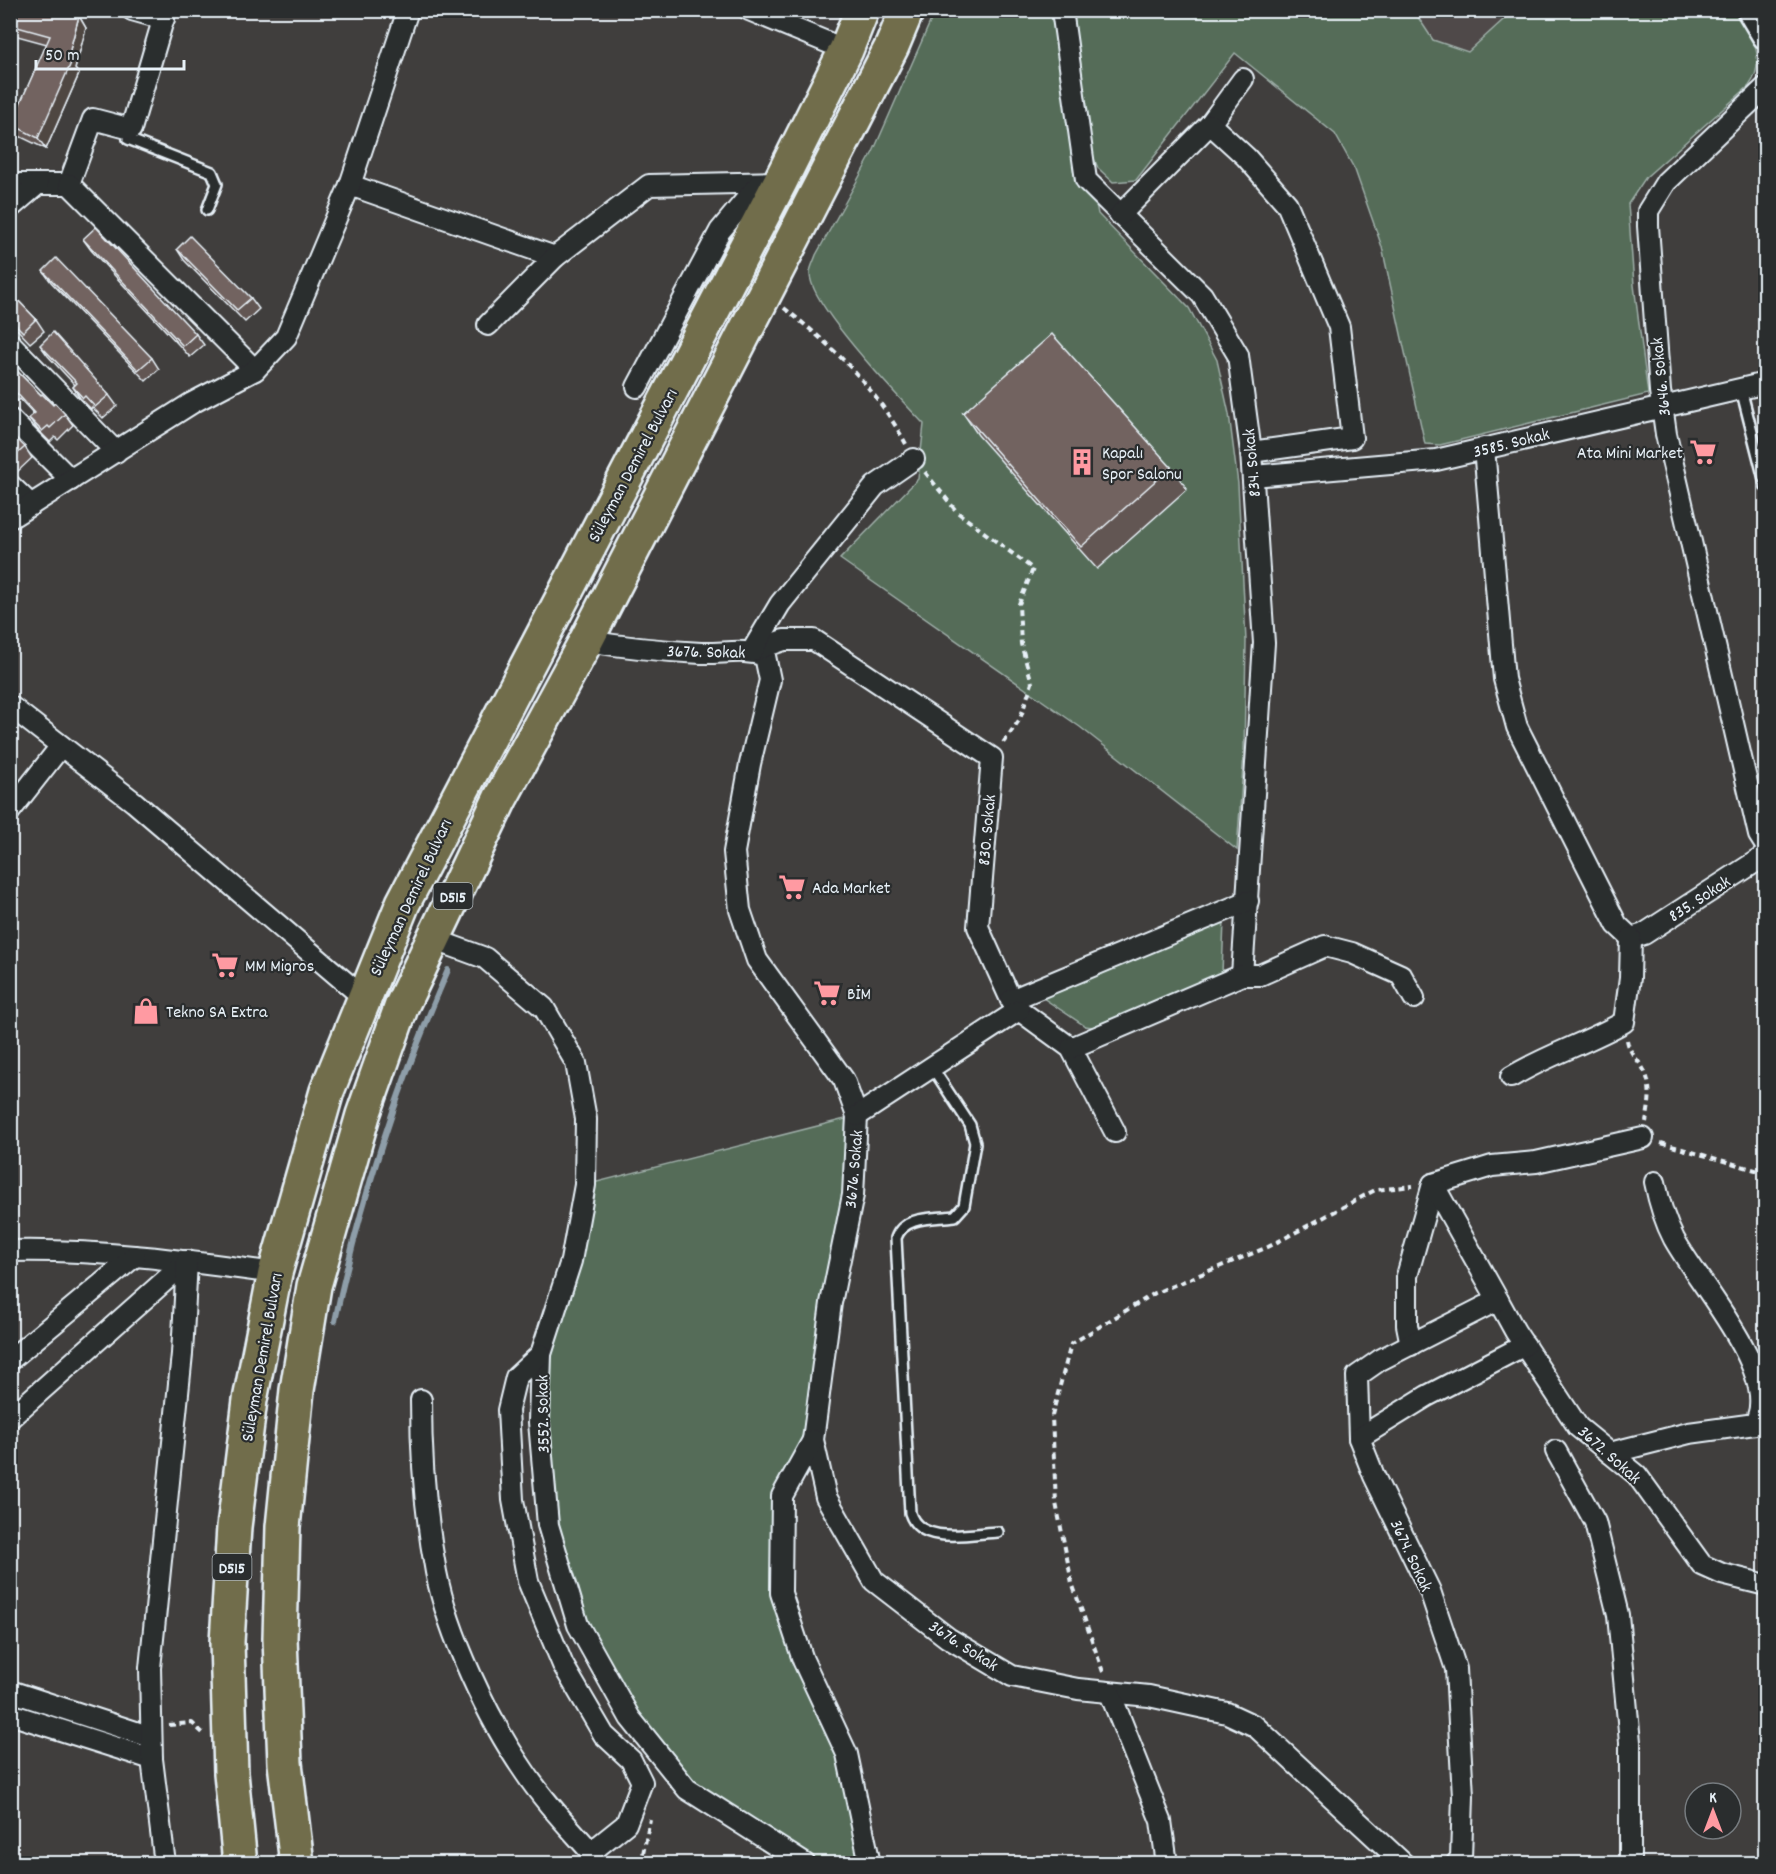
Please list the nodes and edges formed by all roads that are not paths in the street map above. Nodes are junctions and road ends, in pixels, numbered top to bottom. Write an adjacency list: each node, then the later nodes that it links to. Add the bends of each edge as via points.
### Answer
1 (132, 10): 8 (street)
2 (408, 10): 19 (street)
3 (748, 10): 10 (street)
4 (862, 10): 10 (highway, Süleyman Demirel Bulvarı / D515)
5 (907, 10): 42 (highway, D515)
6 (1062, 10): 22 (street, 834. Sokak, via 1086,180)
7 (1751, 10): 9 (street)
8 (165, 15): 14 (street)
9 (1766, 35)
10 (846, 50): 15 (highway, Süleyman Demirel Bulvarı / D515)
11 (1243, 79): 13 (street)
12 (1766, 87): 30 (street, 3646. Sokak, via 1666,182 1648,211)
13 (1210, 124): 22 (street); 34 (street, via 1246,157 1287,204 1340,327 1352,438)
14 (131, 129): 18 (street, via 93,119); 21 (lane, via 128,139 212,172 217,184)
15 (769, 183): 23 (street, via 649,184); 28 (street, via 720,231); 53 (highway, Süleyman Demirel Bulvarı / D515, via 403,903)
16 (10, 184): 17 (street)
17 (38, 184): 18 (street); 20 (street)
18 (69, 184): 26 (street)
19 (350, 185): 23 (street); 26 (street, via 286,337)
20 (10, 207)
21 (207, 210)
22 (1120, 215): 34 (street, 834. Sokak, via 1202,295 1238,356)
23 (555, 257): 24 (street)
24 (489, 325)
25 (10, 343): 33 (street)
26 (255, 370): 33 (street)
27 (1766, 383): 29 (street, 3585. Sokak)
28 (637, 387)
29 (1741, 388): 30 (street, 3585. Sokak); 39 (lane)
30 (1662, 407): 32 (street, 3585. Sokak); 47 (street, 3646. Sokak, via 1759,835)
31 (10, 419): 37 (street)
32 (1484, 448): 36 (street, 3585. Sokak, via 1436,460); 50 (street, via 1504,679 1517,727 1617,925)
33 (116, 452): 37 (street)
34 (1251, 452): 36 (street, 834. Sokak)
35 (914, 459): 43 (street, via 875,486 780,604)
36 (1253, 476): 49 (street, 834. Sokak, via 1264,643)
37 (71, 480): 40 (street)
38 (10, 485): 40 (street)
39 (1766, 487)
40 (31, 506): 41 (street)
41 (10, 518)
42 (586, 641): 43 (street, 3676. Sokak, via 704,653); 51 (highway, D515, via 500,799)
43 (752, 651): 55 (street, 830. Sokak, via 784,640 814,640 992,758 978,927); 59 (street, 3676. Sokak, via 765,656 770,680 734,852 740,910 757,960 844,1080)
44 (10, 706): 45 (street)
45 (61, 746): 46 (street); 53 (street, via 134,802)
46 (10, 811)
47 (1766, 846)
48 (1766, 855): 50 (street, 835. Sokak, via 1644,934)
49 (1248, 901): 52 (street, 834. Sokak); 55 (street)
50 (1631, 938): 58 (street, via 1624,1022)
51 (433, 939): 71 (street, 3552. Sokak, via 484,958 544,1008 576,1064 586,1119 585,1185 571,1262); 90 (highway, D515, via 402,1005 363,1115 314,1286 297,1390 283,1527 280,1638 285,1763)
52 (1242, 975): 54 (street, via 1260,975 1325,946 1352,953 1401,975); 56 (street)
53 (364, 998): 67 (highway, Süleyman Demirel Bulvarı / D515, via 327,1091)
54 (1414, 998)
55 (1015, 1005): 56 (street, 830. Sokak); 57 (street)
56 (1071, 1048): 60 (street, 830. Sokak)
57 (932, 1067): 59 (street); 81 (lane, via 970,1125 975,1155 964,1206 955,1216 912,1221 903,1226 896,1238 910,1514 915,1525 926,1533)
58 (1511, 1077)
59 (858, 1116): 76 (street, 3676. Sokak, via 852,1195 831,1303)
60 (1115, 1132)
61 (1643, 1138): 63 (street, via 1536,1162 1491,1166)
62 (1655, 1182): 78 (street, via 1661,1210 1674,1239 1753,1366 1760,1406 1755,1424 1689,1433)
63 (1433, 1184): 68 (street, 3672. Sokak); 69 (street, via 1407,1276)
64 (10, 1251): 65 (street)
65 (135, 1256): 66 (street); 72 (street)
66 (187, 1262): 67 (street); 74 (street); 86 (street, via 182,1354 150,1668)
67 (275, 1273): 89 (highway, Süleyman Demirel Bulvarı / D515, via 250,1400 233,1539 227,1642 231,1773)
68 (1498, 1300): 69 (street); 70 (street, 3672. Sokak)
69 (1411, 1345): 75 (street, 3674. Sokak, via 1357,1376)
70 (1525, 1345): 75 (street, via 1427,1396); 78 (street, 3672. Sokak, via 1578,1427)
71 (541, 1354): 73 (street, via 516,1377 508,1410 513,1500 528,1581 563,1665 604,1735 631,1760 642,1782 626,1824 591,1852 524,1771 481,1697 453,1628 436,1574 421,1462); 91 (street, 3552. Sokak, via 539,1422 548,1525 578,1625 630,1718 687,1789)
72 (10, 1360)
73 (421, 1400)
74 (10, 1418)
75 (1359, 1438): 95 (street, 3674. Sokak, via 1430,1591 1456,1670 1463,1796 1461,1858)
76 (813, 1440): 79 (street); 80 (street, 3676. Sokak)
77 (1556, 1451): 96 (street, via 1595,1522 1618,1616 1630,1742)
78 (1610, 1453): 82 (street, 3672. Sokak, via 1637,1475 1702,1565)
79 (792, 1477): 80 (street); 92 (street, via 782,1496 781,1593 803,1660 847,1754)
80 (822, 1479): 84 (street, 3676. Sokak, via 826,1497 874,1581 948,1638 1012,1676)
81 (998, 1532)
82 (1766, 1585)
83 (10, 1691): 86 (street)
84 (1110, 1693): 93 (street, via 1161,1821); 94 (street, 3676. Sokak, via 1149,1696 1227,1713 1255,1726)
85 (10, 1714): 87 (street)
86 (151, 1737): 87 (street)
87 (152, 1759): 88 (street)
88 (165, 1863)
89 (240, 1863)
90 (297, 1863)
91 (806, 1863)
92 (870, 1863)
93 (1167, 1863)
94 (1404, 1863)
95 (1456, 1863)
96 (1630, 1863)

